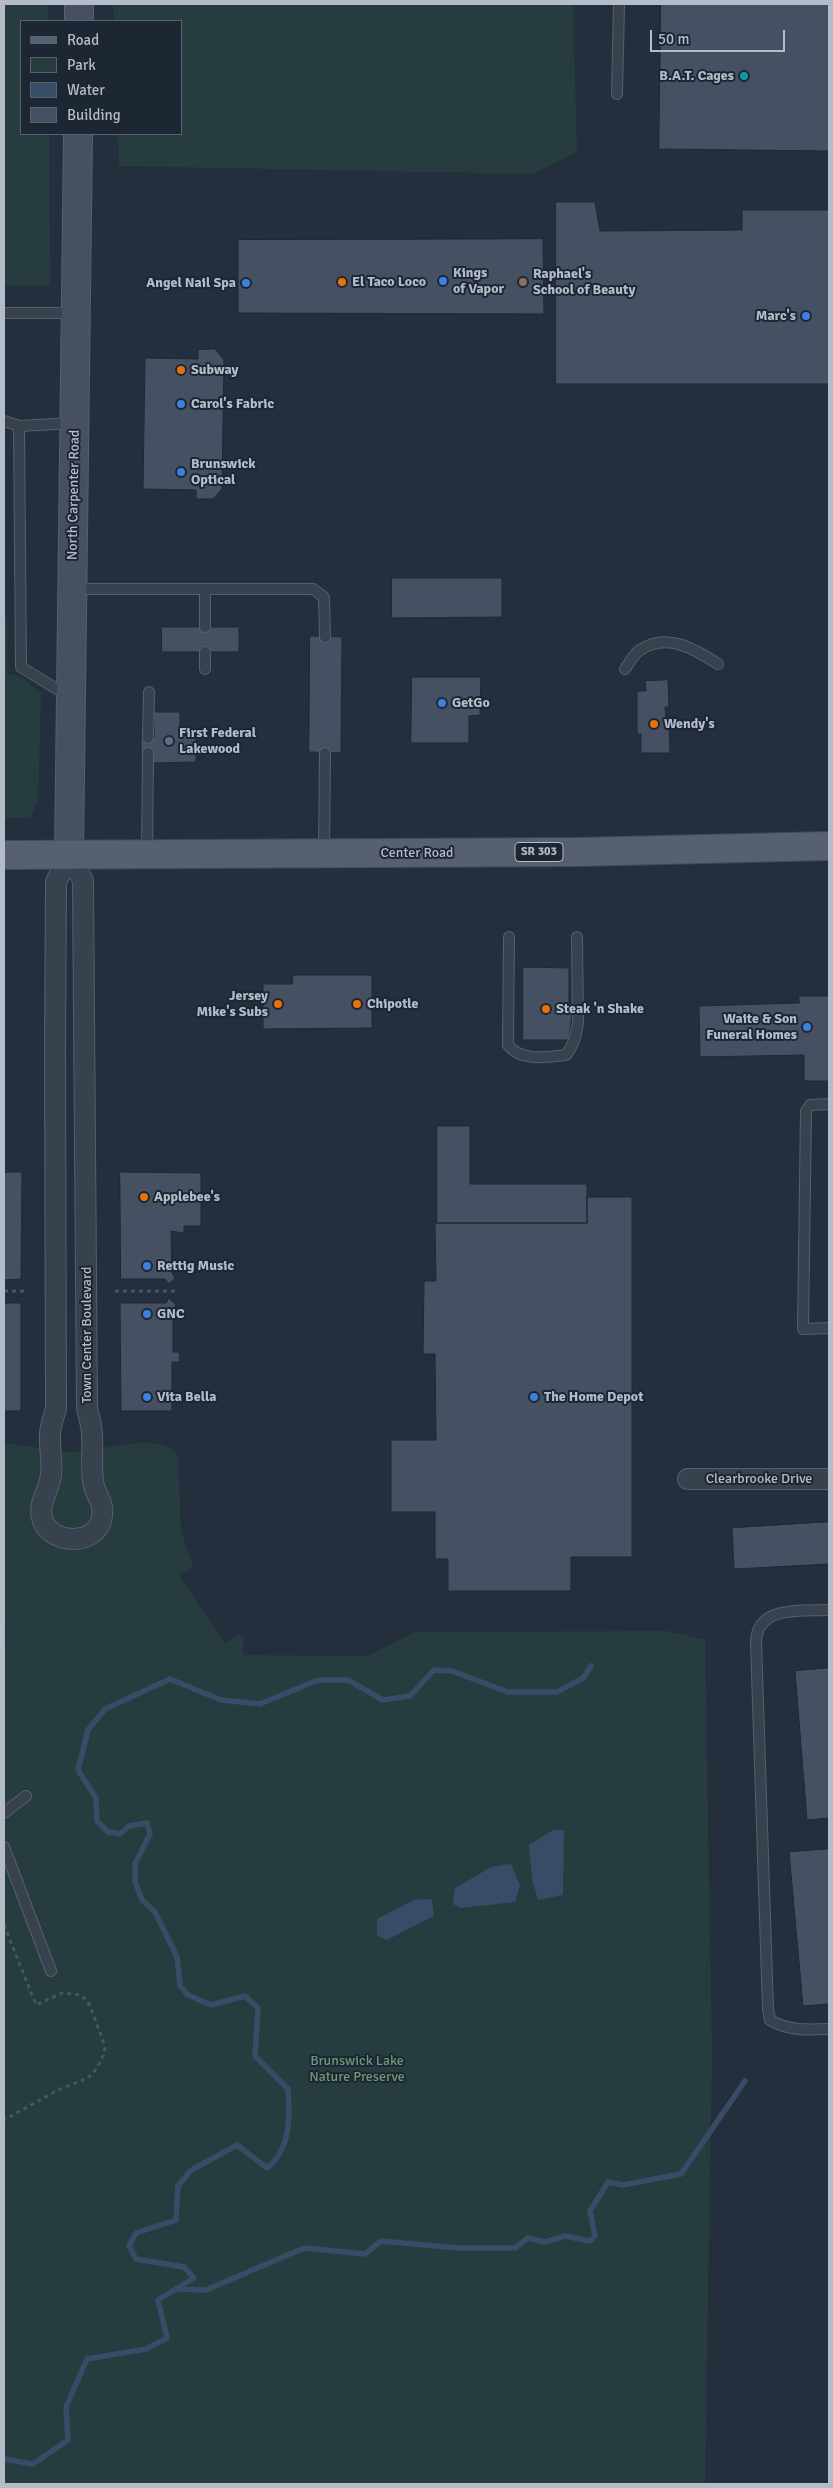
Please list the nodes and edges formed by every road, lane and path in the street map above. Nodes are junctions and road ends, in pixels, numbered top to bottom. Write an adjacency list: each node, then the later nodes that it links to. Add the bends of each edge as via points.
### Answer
1 (79, 4): 3 (street)
2 (619, 4): 4 (lane)
3 (79, 20)
4 (617, 94)
5 (78, 135): 7 (street, North Carpenter Road)
6 (4, 313): 7 (lane)
7 (76, 313): 9 (street, North Carpenter Road)
8 (4, 421): 10 (lane)
9 (75, 423): 10 (lane); 12 (street, North Carpenter Road)
10 (19, 426): 20 (lane, via 21,668)
11 (204, 588): 12 (lane); 13 (lane); 14 (lane, via 314,590 324,597)
12 (73, 589): 20 (street, North Carpenter Road)
13 (205, 627)
14 (325, 636)
15 (205, 652): 17 (lane)
16 (718, 664): 18 (lane, via 686,645 674,643 638,651)
17 (205, 669)
18 (625, 669)
19 (149, 692): 21 (lane)
20 (70, 697): 27 (street, North Carpenter Road)
21 (148, 738)
22 (148, 753): 28 (lane)
23 (325, 753): 25 (lane)
24 (829, 846): 25 (main road, Center Road / SR 303, via 578,852)
25 (324, 853): 28 (main road, Center Road / SR 303)
26 (4, 855): 27 (main road, Center Road / SR 303)
27 (69, 855): 27 (street, Town Center Boulevard, via 56,882 56,1408 50,1432 51,1479 42,1498 42,1510 43,1521 51,1532 73,1539 94,1532 103,1510 93,1481 92,1433 87,1408 83,880); 28 (main road, Center Road / SR 303)
28 (147, 855)
29 (509, 937): 30 (lane, via 508,1044 523,1056 545,1057 566,1055 576,1036)
30 (577, 937)
31 (829, 1104): 36 (lane, via 810,1105 806,1111 803,1329)
32 (4, 1291): 33 (path)
33 (26, 1291)
34 (115, 1291): 35 (path)
35 (177, 1291)
36 (829, 1328)
37 (688, 1479): 38 (street, Clearbrooke Drive)
38 (829, 1480)
39 (829, 1610): 45 (lane, via 790,1612 764,1619 759,1624 756,1642 770,2020 797,2030)
40 (26, 1796): 41 (lane)
41 (4, 1813)
42 (4, 1847): 44 (lane)
43 (4, 1925): 46 (path, via 36,2005 62,1992 81,1995 88,2002 105,2052 88,2078 58,2090)
44 (51, 1971)
45 (829, 2029)
46 (4, 2120)

